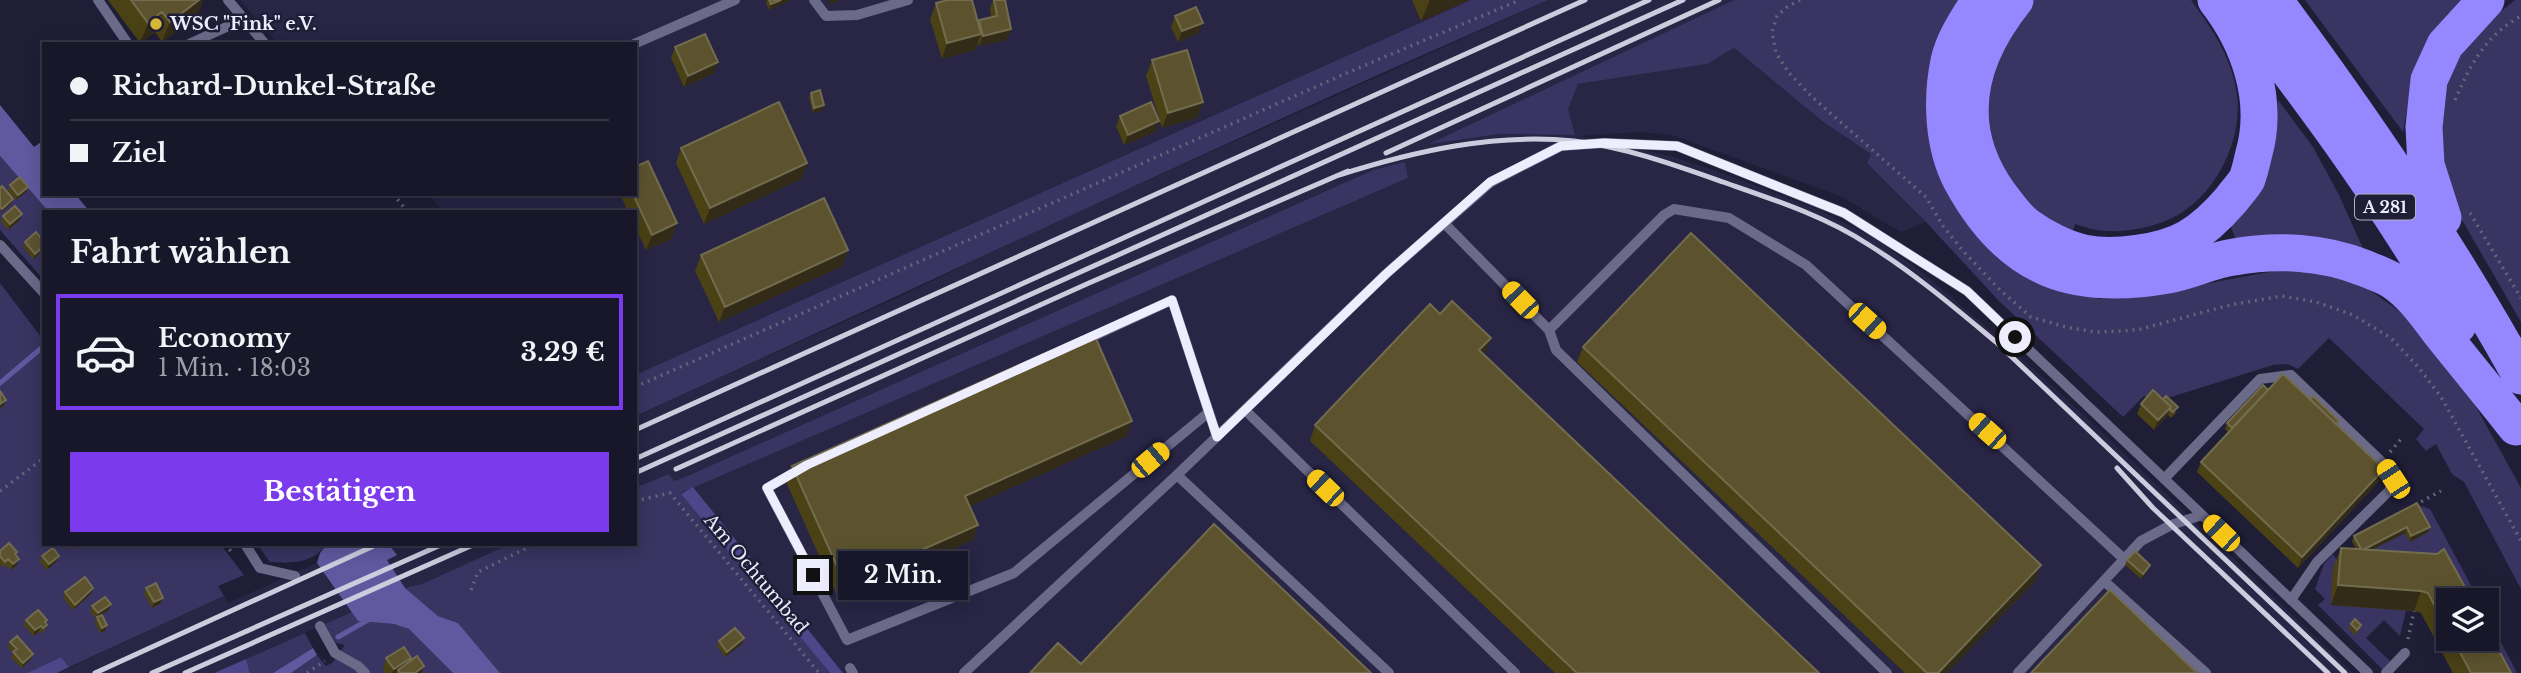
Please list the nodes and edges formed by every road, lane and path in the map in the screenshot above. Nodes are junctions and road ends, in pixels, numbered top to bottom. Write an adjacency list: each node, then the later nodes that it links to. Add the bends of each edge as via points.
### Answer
1 (98, 0): 16 (lane)
2 (228, 0): 15 (lane)
3 (735, 0): 19 (lane)
4 (814, 0): 5 (lane, via 826,16 858,16)
5 (908, 0)
6 (1520, 0): 33 (path)
7 (1800, 0): 20 (path, via 1777,16 1772,32)
8 (1980, 0): 36 (highway, via 1950,60 1946,127 1953,165 1971,198 1989,225 2017,251 2044,267 2081,279 2119,281 2234,257 2277,253 2321,255 2363,267 2394,282 2416,302)
9 (2015, 0): 10 (highway, via 1990,36 1970,89 1978,155 1990,181 2026,225 2084,253 2118,254 2157,250 2187,239 2216,218 2246,179 2258,140 2259,100 2250,58)
10 (2216, 0)
11 (2235, 0): 36 (highway, A 281, via 2320,110 2394,219)
12 (2274, 0): 29 (highway, A 281, via 2421,208)
13 (2486, 0): 29 (highway, via 2445,46 2429,79 2424,127 2426,164 2438,206)
14 (2521, 16): 21 (path, via 2486,43 2470,67)
15 (244, 19): 17 (lane); 18 (lane)
16 (127, 42)
17 (193, 42)
18 (263, 42)
19 (637, 43)
20 (1774, 49)
21 (2453, 112)
22 (395, 196): 23 (path)
23 (406, 210)
24 (2469, 211): 28 (path)
25 (1444, 223): 30 (lane); 34 (lane); 41 (lane, via 1490,182 1561,146 1677,146 1844,213 1967,291)
26 (0, 245): 27 (lane)
27 (42, 291)
28 (2521, 298)
29 (2490, 320): 32 (highway, A 281)
30 (1549, 330): 49 (lane, via 1664,215 1674,209 1729,218 1805,265); 64 (lane, via 1556,350)
31 (1072, 346): 35 (lane, via 1172,300)
32 (2521, 376)
33 (637, 386)
34 (1245, 410): 37 (lane); 63 (lane)
35 (1209, 412): 37 (lane); 39 (lane, via 1014,573 847,639 767,488)
36 (2518, 432)
37 (1217, 437): 40 (lane)
38 (42, 460): 42 (path)
39 (807, 465)
40 (1177, 475): 61 (lane); 62 (lane)
41 (2164, 479): 46 (lane); 53 (lane, via 2260,379 2291,375 2331,413 2381,461 2393,479 2389,491 2317,562)
42 (0, 491)
43 (2441, 491): 45 (path)
44 (637, 501): 60 (path, Am Ochtumbad, via 670,493)
45 (2412, 506)
46 (2202, 515): 49 (lane, via 2141,541); 53 (lane)
47 (246, 546): 50 (lane, via 260,568)
48 (531, 546): 52 (path, via 478,572)
49 (2124, 559): 51 (lane)
50 (295, 576)
51 (2104, 580): 65 (lane); 66 (lane)
52 (471, 590)
53 (2291, 600): 67 (lane)
54 (2414, 611): 57 (path)
55 (320, 626): 56 (lane)
56 (335, 653): 58 (path); 59 (lane)
57 (2404, 653): 68 (lane)
58 (307, 673)
59 (365, 673)
60 (819, 673)
61 (964, 673)
62 (1389, 673)
63 (1515, 673)
64 (1887, 673)
65 (2018, 673)
66 (2206, 673)
67 (2368, 673)
68 (2386, 673)

